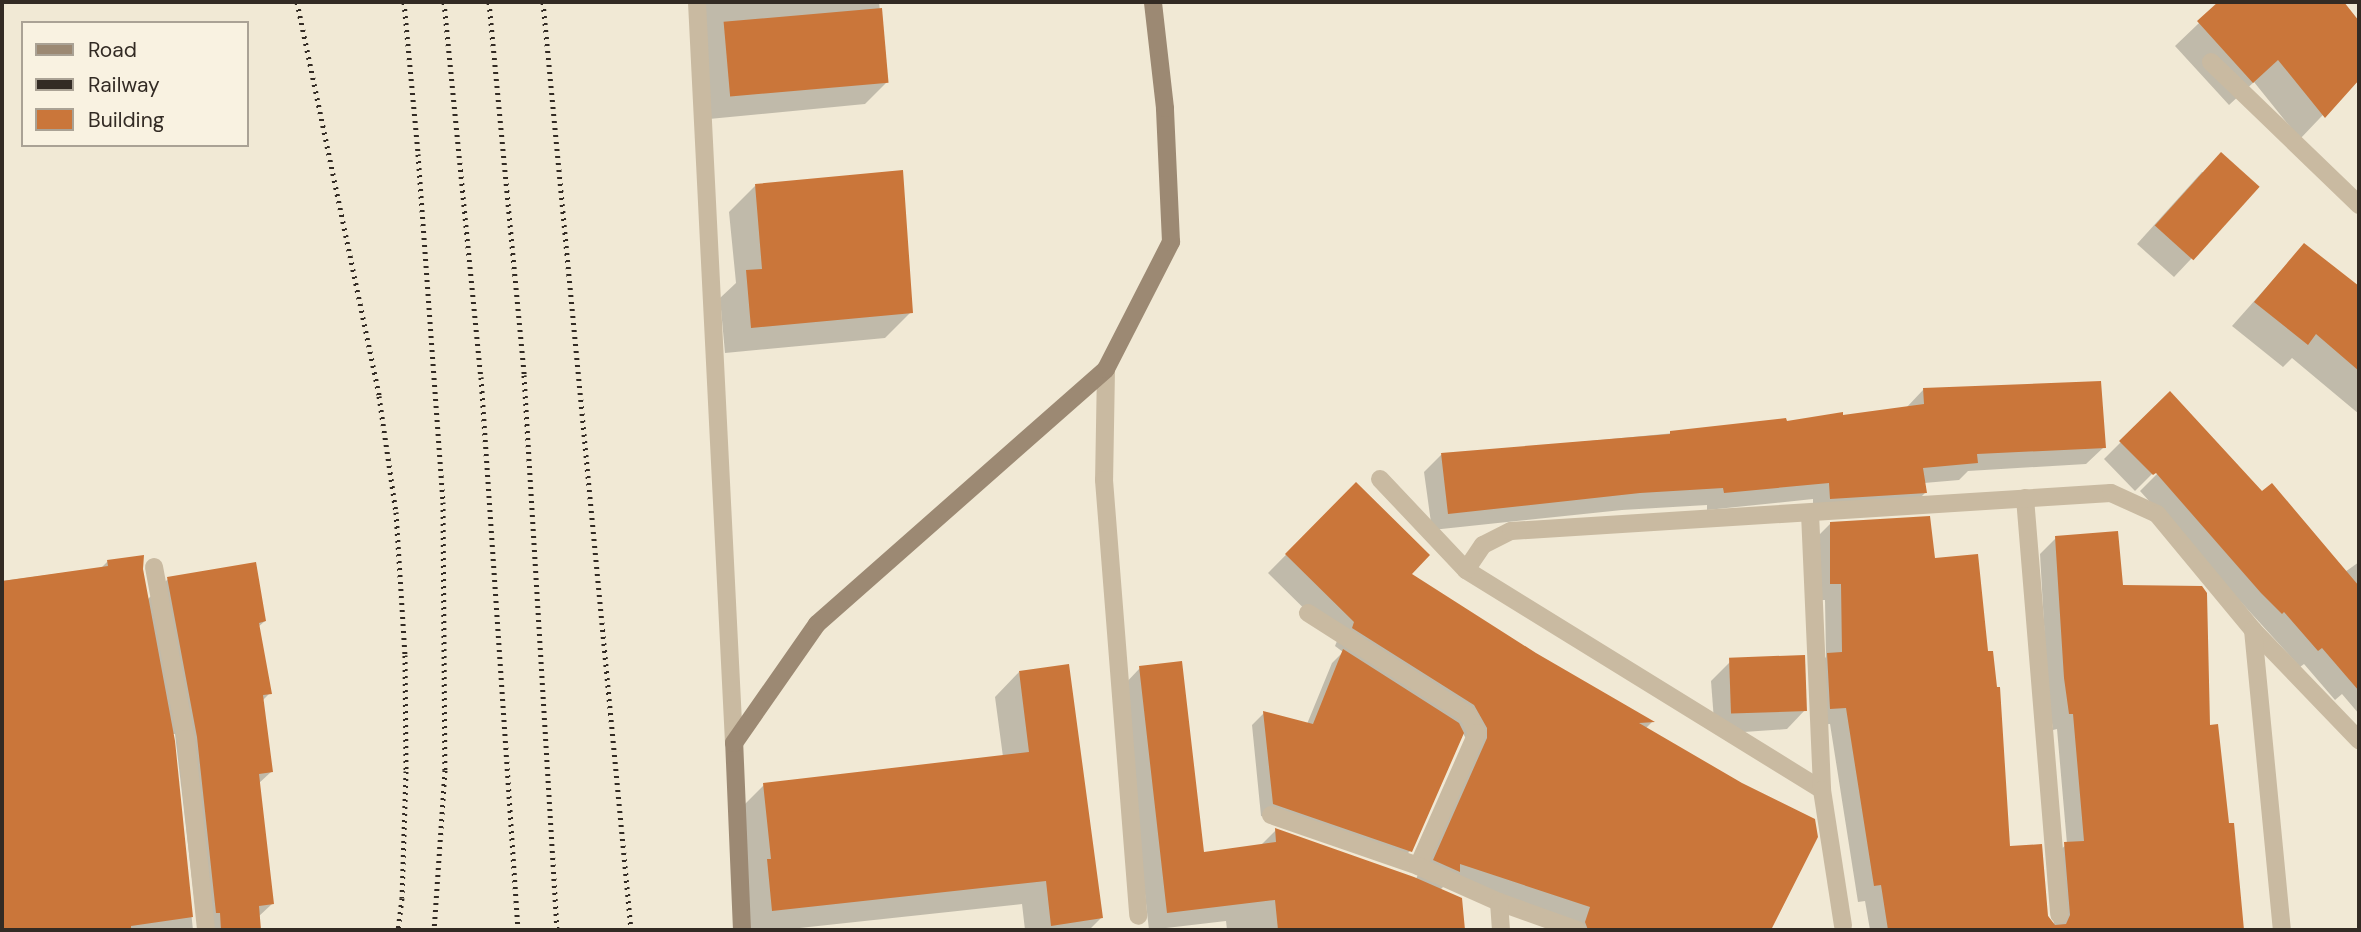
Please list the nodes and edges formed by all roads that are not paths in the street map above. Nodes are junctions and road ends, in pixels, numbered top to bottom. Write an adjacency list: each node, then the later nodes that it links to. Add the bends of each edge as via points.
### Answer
1 (697, 2): 14 (street)
2 (1153, 2): 5 (street, via 1165,108 1171,242)
3 (2211, 62): 4 (street)
4 (2359, 205)
5 (1106, 369): 14 (street, via 817,624); 20 (street, via 1104,480)
6 (1380, 479): 10 (street)
7 (2025, 498): 8 (street); 12 (street, via 2111,493 2157,514); 19 (street)
8 (1810, 513): 10 (street, via 1511,531 1483,545); 15 (street)
9 (154, 567): 22 (street, via 186,739)
10 (1466, 570): 15 (street)
11 (1308, 613): 17 (street, via 1468,715 1477,733)
12 (2253, 630): 13 (street); 26 (street)
13 (2359, 740)
14 (734, 743): 23 (street)
15 (1822, 790): 21 (street)
16 (1271, 815): 17 (street)
17 (1418, 866): 18 (street)
18 (1499, 902): 24 (street); 25 (street)
19 (2059, 915)
20 (1138, 916)
21 (1843, 925)
22 (206, 930)
23 (742, 930)
24 (1501, 930)
25 (1577, 930)
26 (2282, 930)

